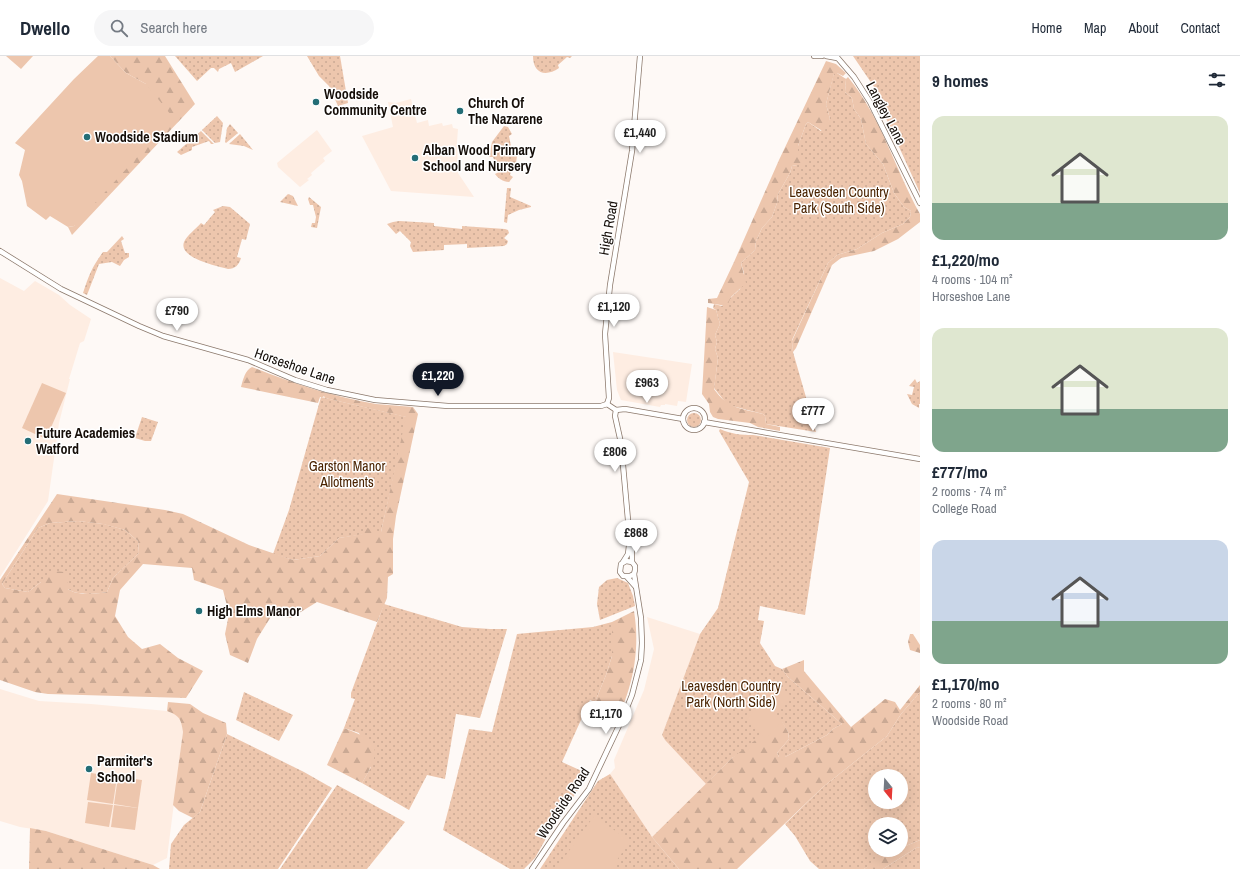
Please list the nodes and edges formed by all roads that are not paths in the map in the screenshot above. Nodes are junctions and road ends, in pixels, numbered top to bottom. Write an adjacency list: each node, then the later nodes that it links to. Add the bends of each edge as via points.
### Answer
1 (640, 56): 8 (street, High Road, via 632,151 609,292 606,334 609,398)
2 (814, 56): 3 (street)
3 (822, 56)
4 (826, 56): 5 (street, Langley Lane)
5 (837, 57): 6 (street, Langley Lane, via 864,92)
6 (920, 203)
7 (0, 250): 8 (street, Horseshoe Lane, via 61,289 139,326 163,336 248,360 295,380 327,390 375,400 448,406)
8 (607, 404): 9 (street)
9 (616, 410): 10 (street, via 625,409); 13 (street)
10 (683, 419): 11 (street, via 684,425 691,430 701,428); 11 (street, via 685,412 695,408 701,411 705,418)
11 (704, 422): 12 (street)
12 (920, 459)
13 (630, 537): 14 (street, via 628,554); 15 (street)
14 (624, 562): 15 (street); 17 (street, via 620,566 620,572)
15 (632, 562): 16 (street)
16 (634, 574): 17 (street); 18 (street, Woodside Road)
17 (627, 577): 18 (street)
18 (635, 586): 19 (street, Woodside Road, via 642,642 641,660 632,695 589,788)
19 (532, 869)

